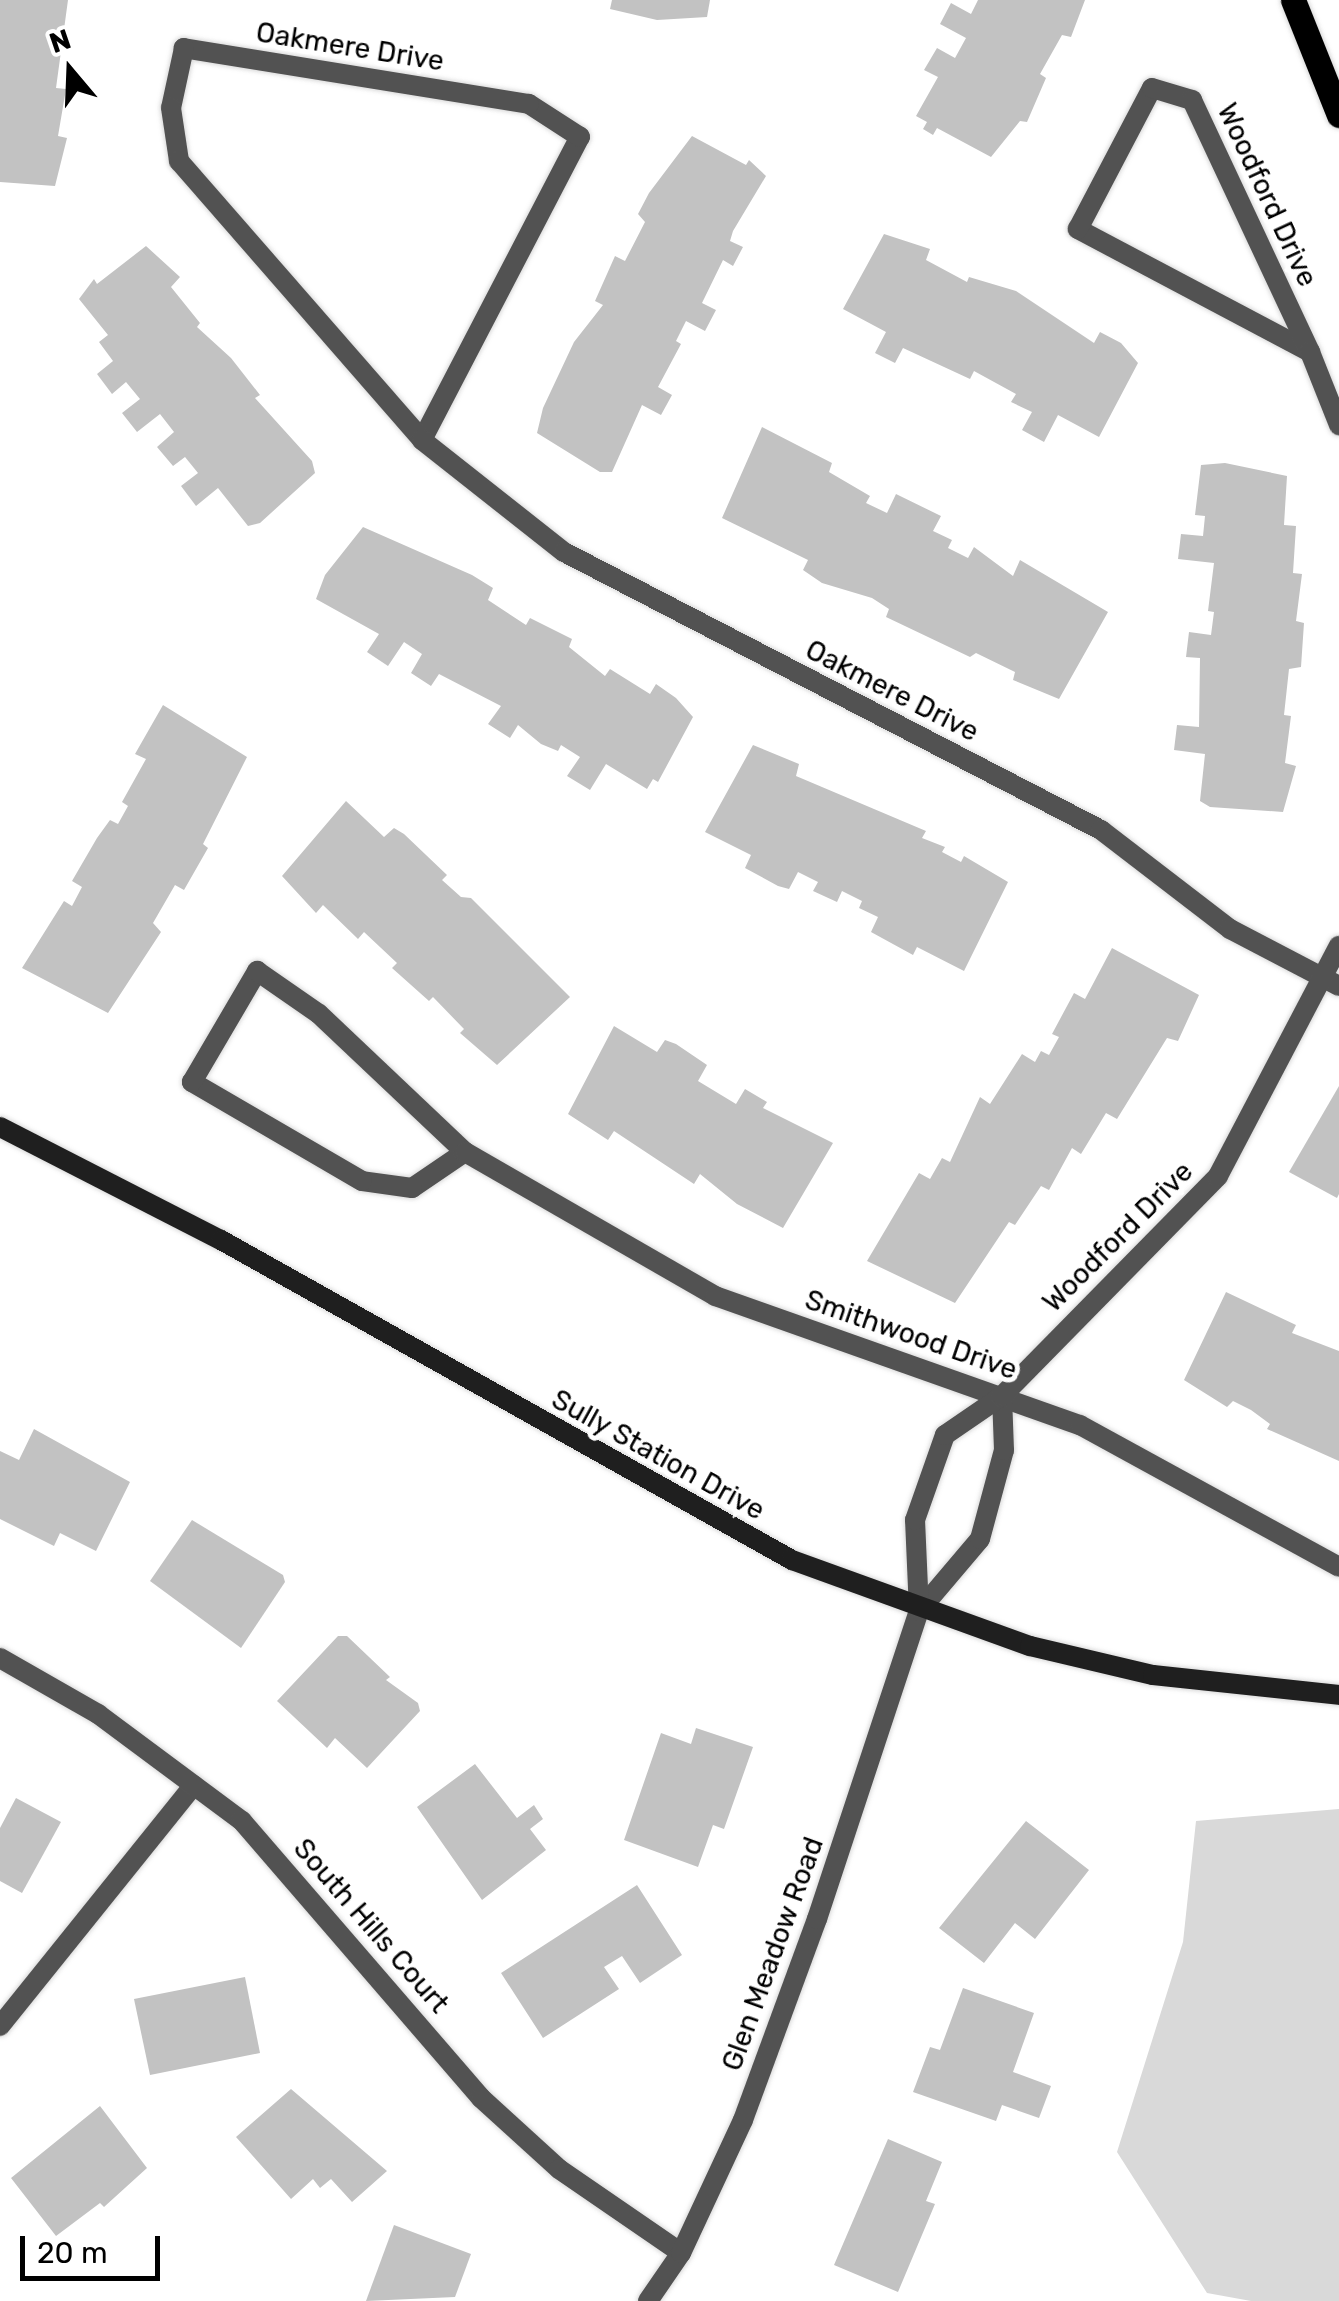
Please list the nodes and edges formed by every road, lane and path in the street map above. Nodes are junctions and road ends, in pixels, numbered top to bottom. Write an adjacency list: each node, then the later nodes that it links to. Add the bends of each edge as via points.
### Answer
1 (1292, 0): 2 (main road)
2 (1339, 115)
3 (1310, 352): 3 (street, Woodford Drive, via 1078,229 1152,88 1192,100); 4 (street, Woodford Drive)
4 (1339, 425)
5 (422, 440): 5 (street, Oakmere Drive, via 179,161 171,108 184,48 529,104 580,137); 7 (street, Oakmere Drive, via 564,552 1100,830 1230,928)
6 (1339, 946): 7 (street, Woodford Drive)
7 (1331, 982): 10 (street, Woodford Drive, via 1218,1176)
8 (0, 1127): 12 (street, Sully Station Drive, via 221,1240 708,1517 792,1560)
9 (466, 1152): 9 (street, Smithwood Drive, via 319,1014 256,971 192,1082 362,1181 412,1188); 10 (street, Smithwood Drive, via 715,1296)
10 (1002, 1396): 11 (street, Smithwood Drive, via 1080,1425); 12 (street, via 1004,1450 980,1539); 12 (street, Woodford Drive, via 945,1435 915,1520)
11 (1339, 1567)
12 (919, 1611): 14 (street, Sully Station Drive, via 1153,1674); 17 (street, Glen Meadow Road, via 743,2120)
13 (0, 1658): 15 (street, South Hills Court, via 98,1714)
14 (1339, 1695)
15 (194, 1785): 16 (street); 17 (street, South Hills Court, via 242,1821 323,1907 480,2098 559,2169)
16 (0, 2026)
17 (681, 2253): 18 (street, Glen Meadow Road)
18 (648, 2301)

